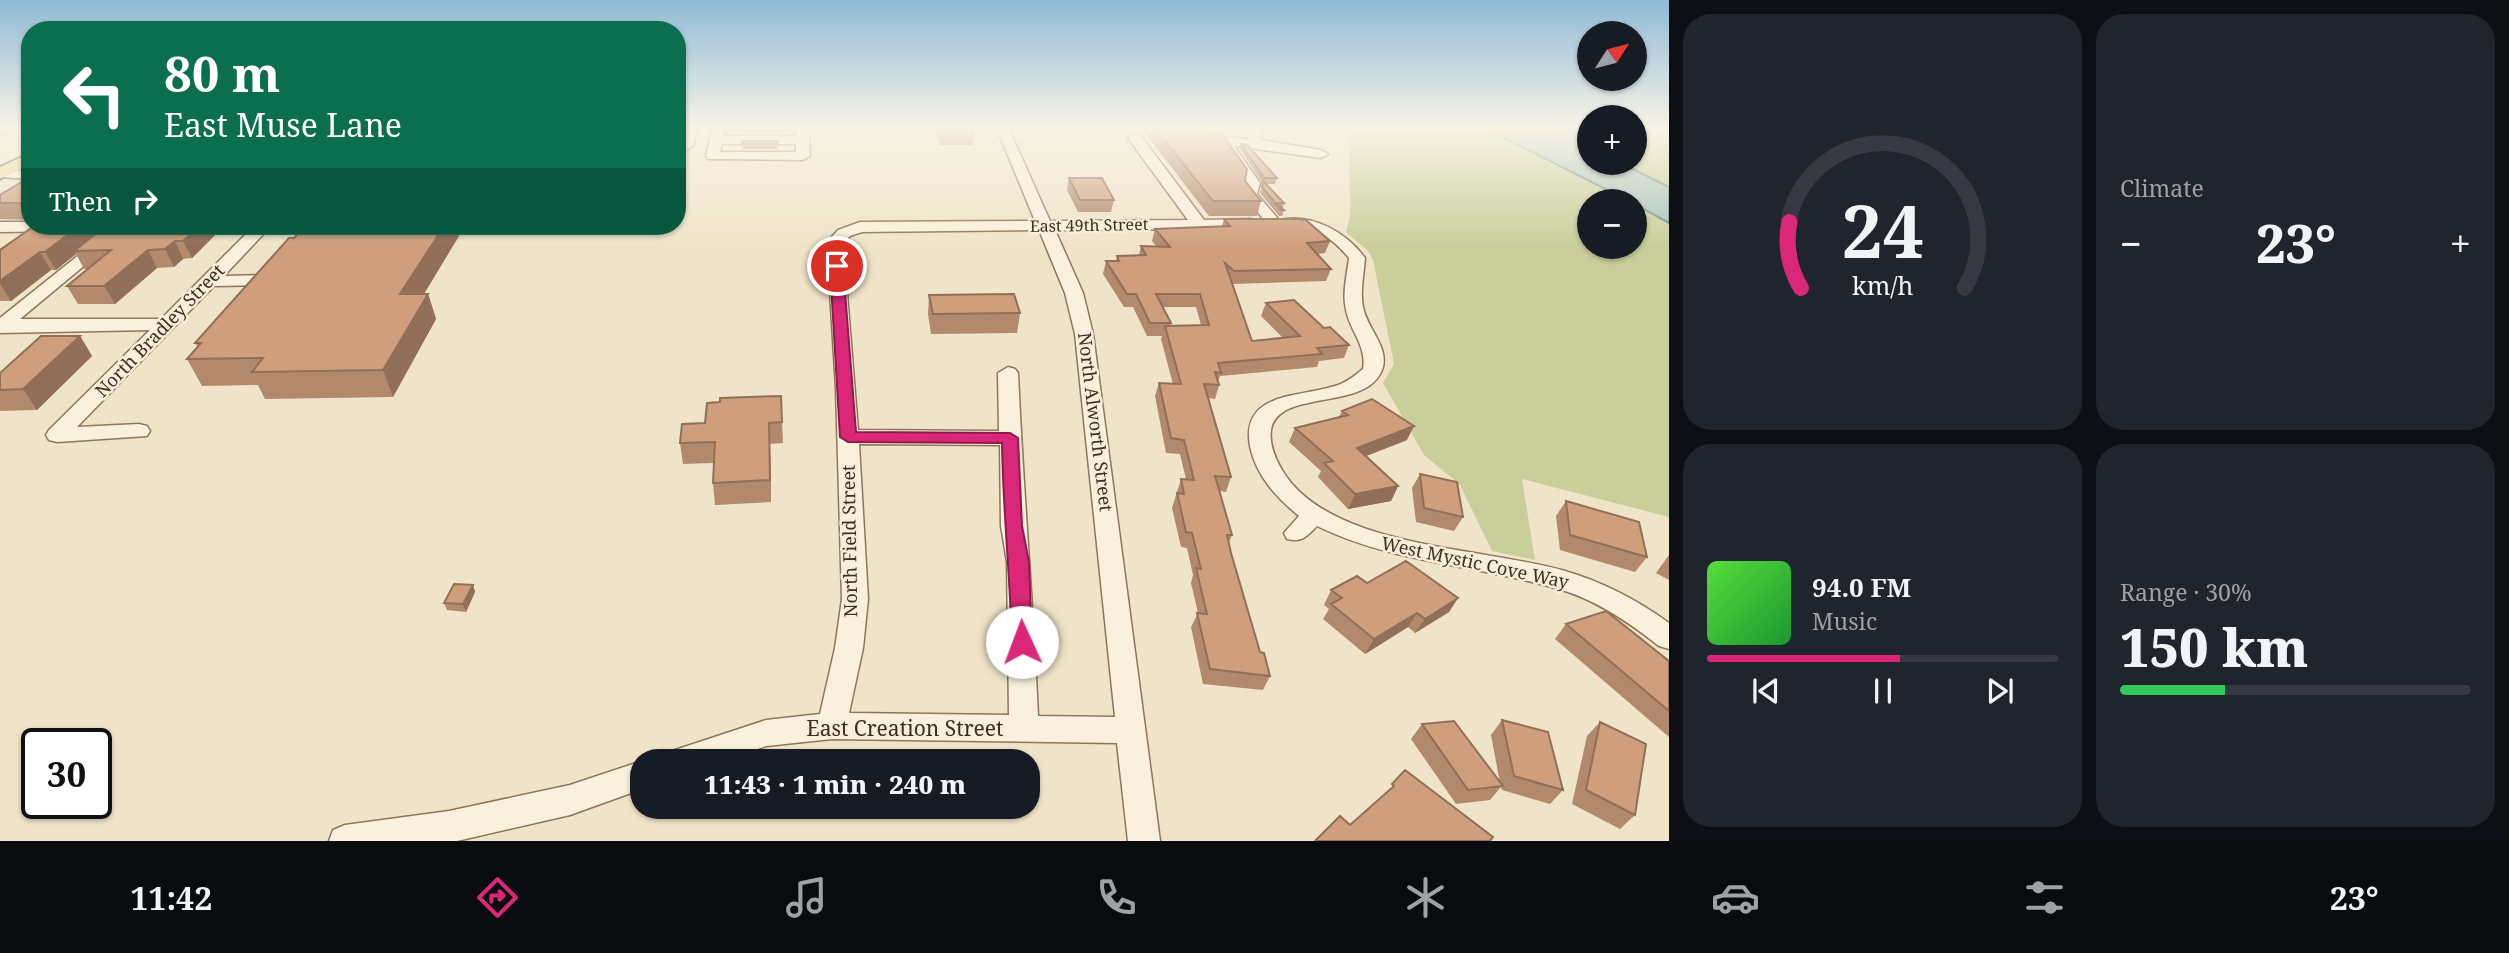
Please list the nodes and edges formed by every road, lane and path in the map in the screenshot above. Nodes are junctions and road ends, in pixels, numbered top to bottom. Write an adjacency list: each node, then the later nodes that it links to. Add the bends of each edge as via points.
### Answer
1 (1020, 168): 8 (street, North Alworth Street)
2 (1158, 168): 7 (street)
3 (1243, 168): 6 (street, via 1253,183 1250,194)
4 (0, 173): 5 (street)
5 (21, 174)
6 (1275, 223): 7 (street, East 49th Street); 12 (street, East 49th Street, via 1306,225)
7 (1199, 224): 8 (street, East 49th Street)
8 (1046, 226): 11 (street, East 49th Street, via 860,228); 28 (street, North Alworth Street, via 1074,293 1084,334)
9 (0, 227): 10 (street)
10 (21, 227)
11 (845, 233): 21 (street, North Field Street, via 835,242)
12 (1334, 234): 23 (street, West Mystic Cove Way, via 1357,258 1353,296 1355,312 1371,345 1371,372 1343,390 1282,404 1267,414 1259,429 1268,470 1283,492)
13 (113, 235): 18 (street)
14 (254, 235): 16 (street, North Bradley Street)
15 (269, 280): 16 (street)
16 (209, 281): 17 (street, North Bradley Street)
17 (166, 324): 18 (street); 20 (street, North Bradley Street, via 57,435)
18 (1, 325)
19 (1008, 373): 22 (street)
20 (139, 431)
21 (848, 437): 22 (street); 26 (street, North Field Street, via 855,599)
22 (1010, 438): 27 (street)
23 (1313, 516): 24 (street); 25 (street, West Mystic Cove Way, via 1378,542 1564,580 1620,605)
24 (1296, 533)
25 (1669, 638)
26 (832, 726): 27 (street, East Creation Street); 29 (street, East Creation Street, via 766,733)
27 (1024, 728): 28 (street, East Creation Street)
28 (1131, 730): 32 (street, North Alworth Street)
29 (719, 749)
30 (630, 779): 31 (street, via 570,800 463,824)
31 (345, 841)
32 (1144, 841)

